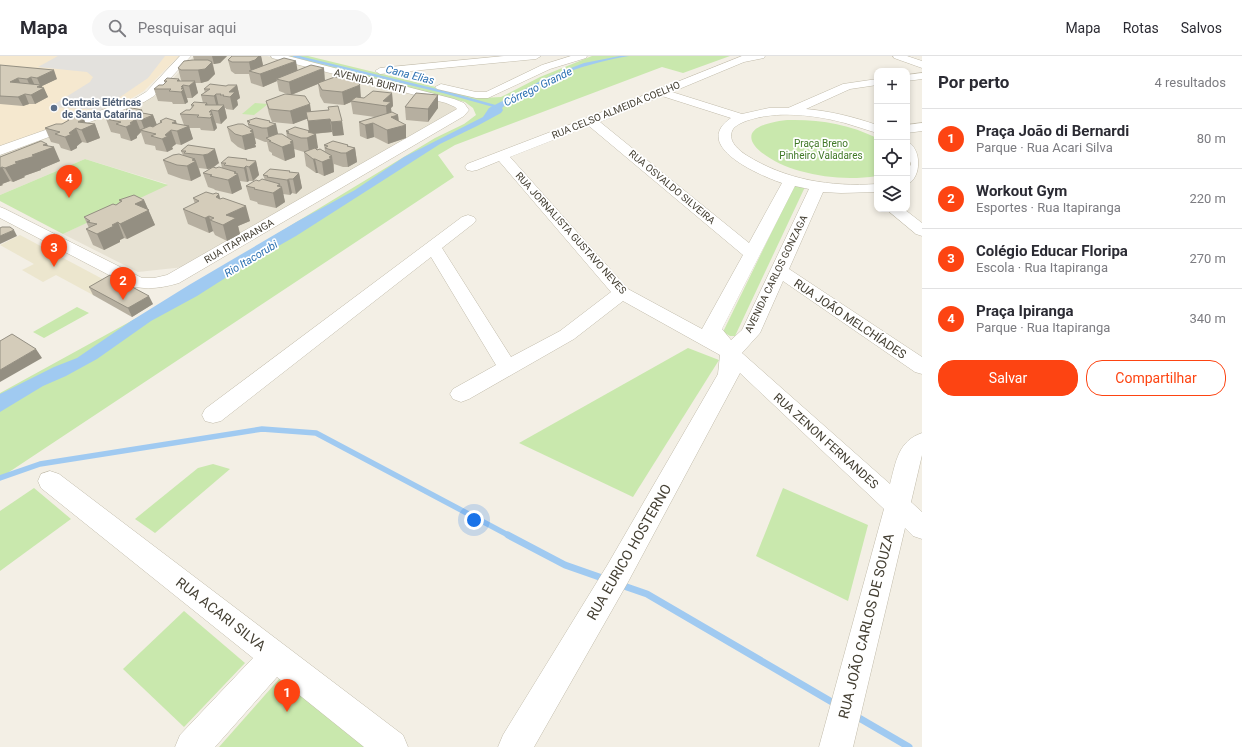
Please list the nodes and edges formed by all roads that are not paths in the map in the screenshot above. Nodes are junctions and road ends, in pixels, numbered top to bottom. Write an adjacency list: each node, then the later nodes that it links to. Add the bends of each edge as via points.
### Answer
1 (186, 56): 30 (street, via 150,94 140,100)
2 (276, 56): 20 (street, AVENIDA BURITI, via 450,101)
3 (317, 56): 13 (street, AVENIDA BURITI)
4 (536, 56): 13 (street)
5 (553, 56): 11 (street)
6 (582, 56): 11 (street)
7 (760, 56): 19 (street, RUA CELSO ALMEIDA COELHO, via 742,59)
8 (898, 56): 12 (street)
9 (915, 56): 10 (street)
10 (922, 58)
11 (564, 61): 18 (street, via 493,94 483,95)
12 (922, 65)
13 (373, 70): 16 (street, AVENIDA BURITI)
14 (922, 76): 15 (street)
15 (910, 78)
16 (409, 79)
17 (874, 82): 21 (street, via 846,86)
18 (431, 84)
19 (662, 92): 22 (street); 23 (street, RUA CELSO ALMEIDA COELHO)
20 (463, 108): 38 (street, RUA ITAPIRANGA, via 460,113 174,279 163,282 136,282)
21 (790, 112): 22 (street); 25 (street, via 829,116)
22 (742, 118): 34 (street, via 731,124 725,132 725,141 732,151 746,162 766,172)
23 (591, 121): 31 (street, RUA CELSO ALMEIDA COELHO); 42 (street, RUA OSVALDO SILVEIRA)
24 (922, 127): 26 (street)
25 (874, 128)
26 (910, 129)
27 (922, 137): 28 (street)
28 (910, 139)
29 (910, 149): 33 (street, via 919,164 917,171)
30 (0, 151)
31 (501, 155): 32 (street, RUA CELSO ALMEIDA COELHO); 44 (street, RUA JORNALISTA GUSTAVO NEVES)
32 (472, 167)
33 (910, 177)
34 (791, 180): 35 (street); 42 (street)
35 (818, 186): 36 (street); 43 (street, AVENIDA CARLOS GONZAGA)
36 (874, 191)
37 (898, 212): 40 (street)
38 (1, 214)
39 (468, 220): 41 (street)
40 (922, 231)
41 (433, 247): 47 (street); 49 (street)
42 (752, 254): 45 (street, via 712,329)
43 (779, 270): 45 (street, AVENIDA CARLOS GONZAGA, via 750,333); 46 (street, RUA JOÃO MELCHÍADES)
44 (622, 293): 45 (street, RUA JORNALISTA GUSTAVO NEVES); 47 (street, via 567,335)
45 (730, 353): 52 (street, RUA ZENON FERNANDES); 58 (street, RUA EURICO HOSTERNO, via 729,374 612,582)
46 (922, 367)
47 (508, 368): 48 (street)
48 (461, 394)
49 (213, 416)
50 (922, 442): 52 (street, RUA JOÃO CARLOS DE SOUZA, via 910,455)
51 (50, 481): 54 (street, RUA ACARI SILVA)
52 (897, 505): 53 (street, RUA ZENON FERNANDES); 55 (street, RUA JOÃO CARLOS DE SOUZA)
53 (922, 528)
54 (275, 656): 56 (street); 57 (street, RUA ACARI SILVA)
55 (842, 725)
56 (192, 747)
57 (391, 747)
58 (515, 747)

